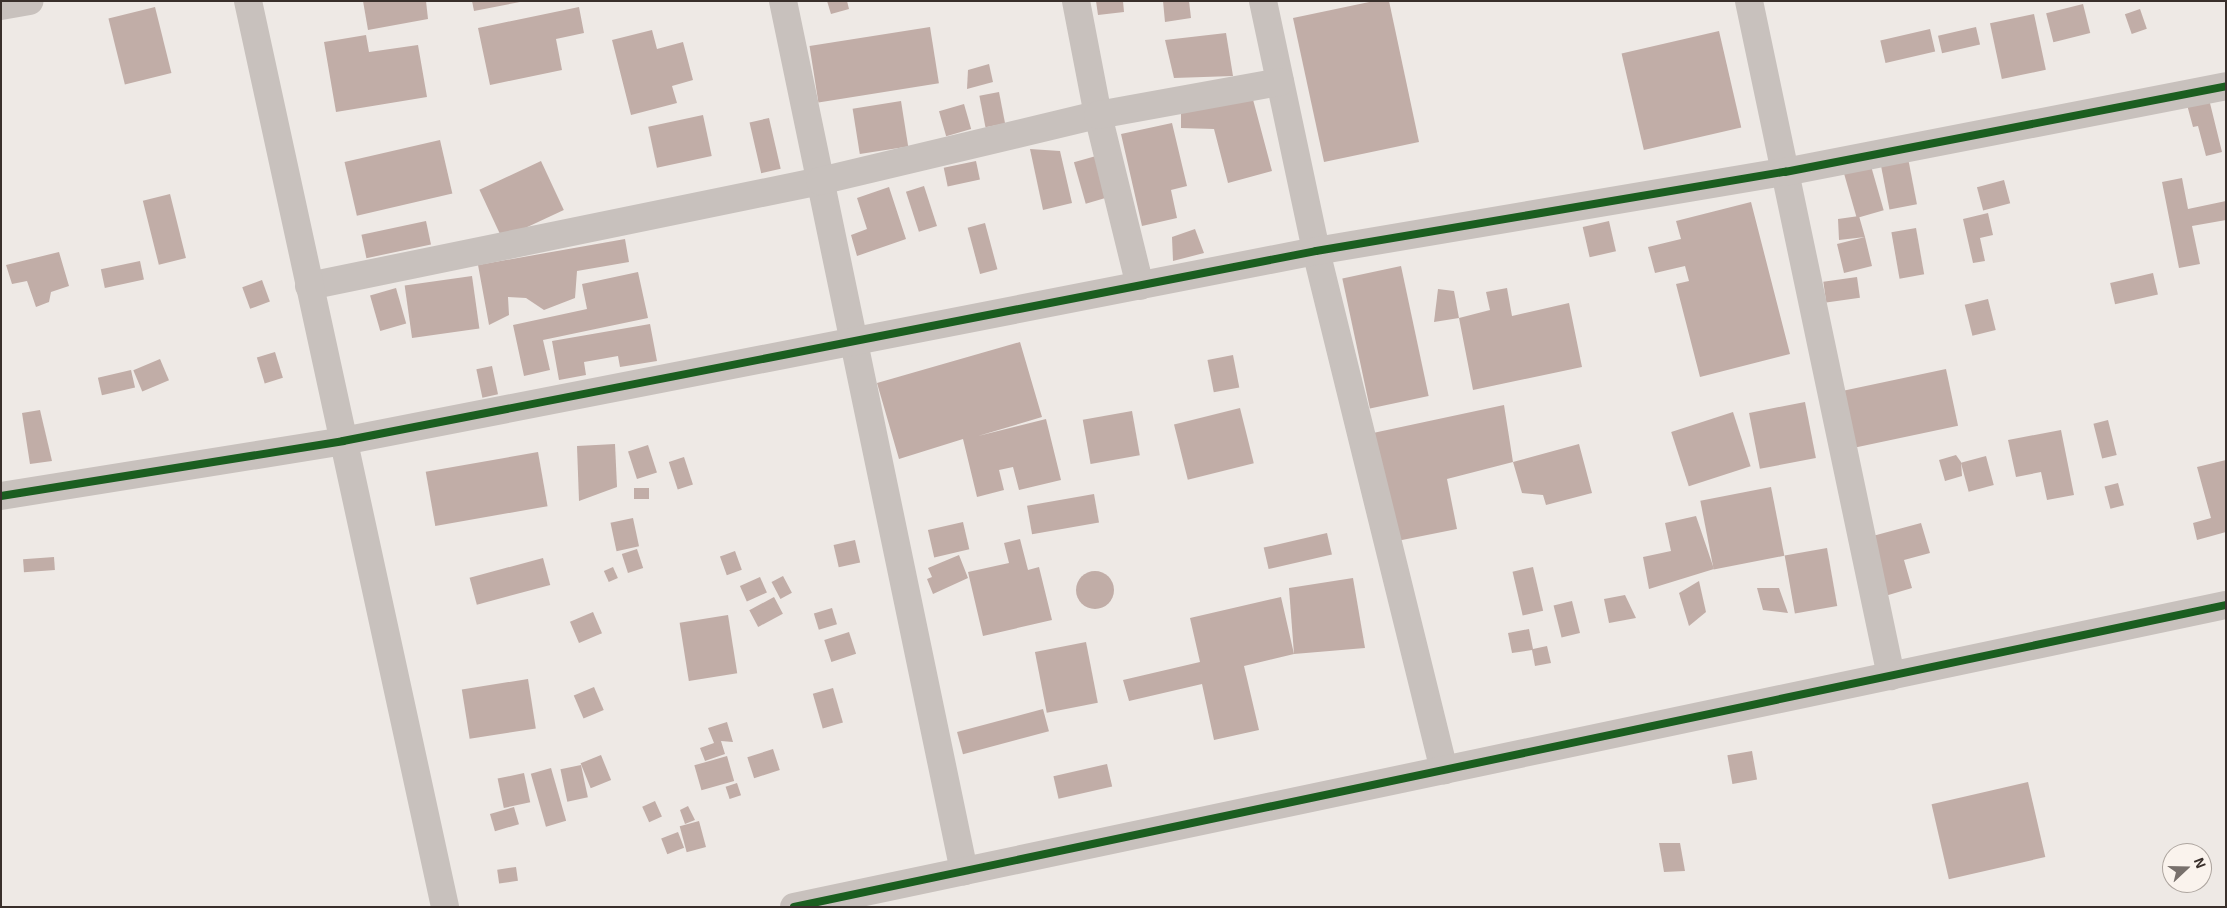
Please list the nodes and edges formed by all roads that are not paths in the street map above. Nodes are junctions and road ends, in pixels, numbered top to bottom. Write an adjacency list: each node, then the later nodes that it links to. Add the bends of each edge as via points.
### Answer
1 (30, 1): 7 (street)
2 (248, 1): 14 (street)
3 (783, 1): 12 (street)
4 (1076, 1): 10 (street)
5 (1263, 1): 8 (street)
6 (1749, 1): 11 (street)
7 (1, 6)
8 (1280, 82): 10 (street); 13 (street)
9 (2226, 86): 11 (street)
10 (1098, 115): 12 (street); 15 (street)
11 (1785, 172): 13 (street); 20 (street)
12 (820, 180): 14 (street); 16 (street)
13 (1316, 251): 15 (street); 21 (street)
14 (310, 286): 17 (street)
15 (1140, 286): 16 (street)
16 (854, 341): 17 (street); 22 (street)
17 (343, 441): 18 (street); 23 (street)
18 (1, 496)
19 (2226, 605): 20 (street)
20 (1891, 676): 21 (street)
21 (1444, 770): 22 (street)
22 (964, 871): 24 (street)
23 (445, 907)
24 (794, 907)

